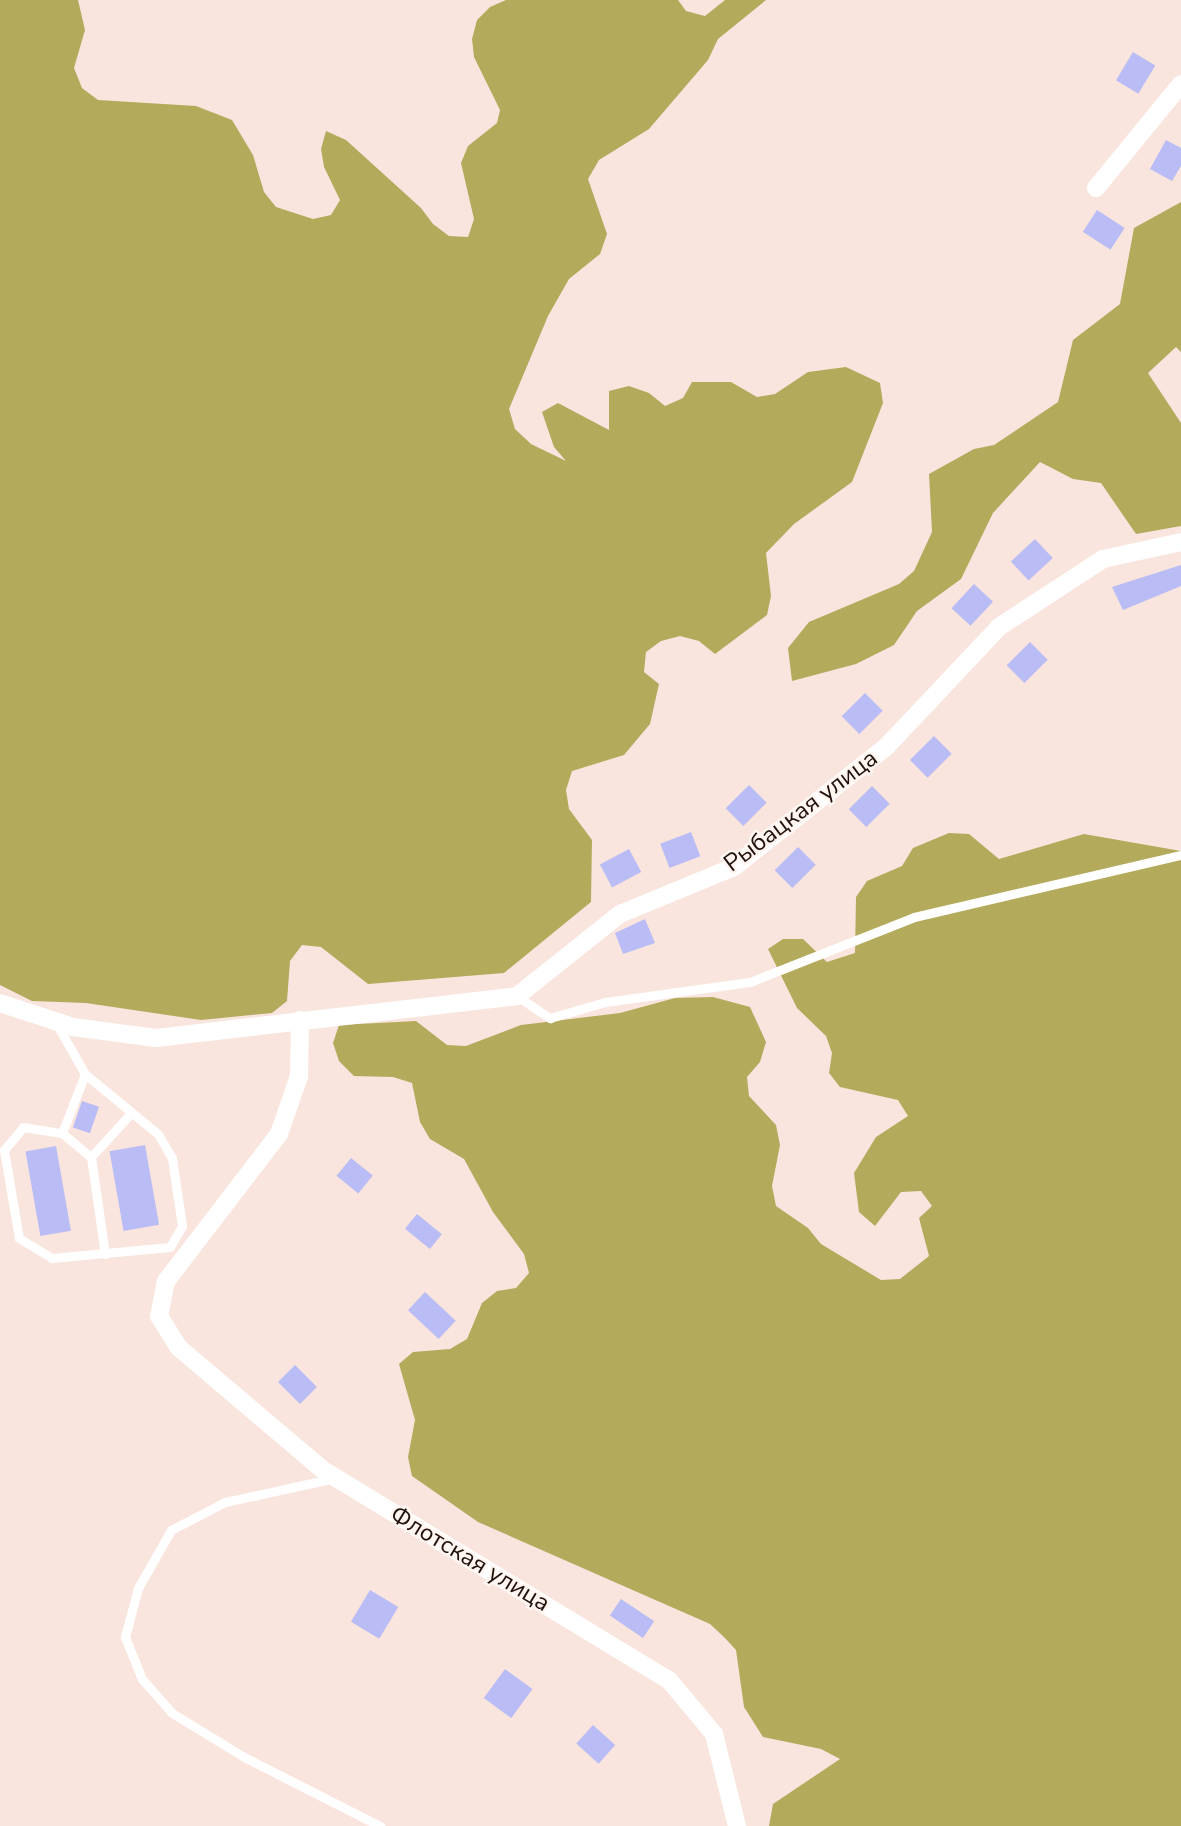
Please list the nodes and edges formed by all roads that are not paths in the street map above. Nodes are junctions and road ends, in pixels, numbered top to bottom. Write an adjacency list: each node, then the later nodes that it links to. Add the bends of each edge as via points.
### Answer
1 (1181, 84): 2 (street)
2 (1096, 188)
3 (1181, 542): 5 (street, Рыбацкая улица, via 1103,559 999,627 887,746 734,867 620,914)
4 (1181, 855): 5 (lane, via 914,917 750,982 605,1002 550,1018)
5 (517, 996): 7 (street)
6 (0, 1003): 8 (street)
7 (300, 1020): 8 (street, via 156,1038); 14 (street, Флотская улица, via 299,1076 279,1133 166,1281 159,1316 178,1347)
8 (55, 1022): 9 (lane)
9 (85, 1074): 10 (lane); 11 (lane)
10 (131, 1113): 12 (lane); 13 (lane, via 158,1134 172,1158 182,1226 170,1247)
11 (62, 1133): 12 (lane); 13 (lane, via 23,1127 4,1150 19,1238 52,1258)
12 (92, 1157): 13 (lane)
13 (104, 1254)
14 (336, 1478): 15 (lane, via 225,1502 172,1530 138,1588 125,1637 142,1679 172,1713 244,1757); 16 (street, Флотская улица, via 668,1680 714,1734)
15 (380, 1826)
16 (737, 1826)

